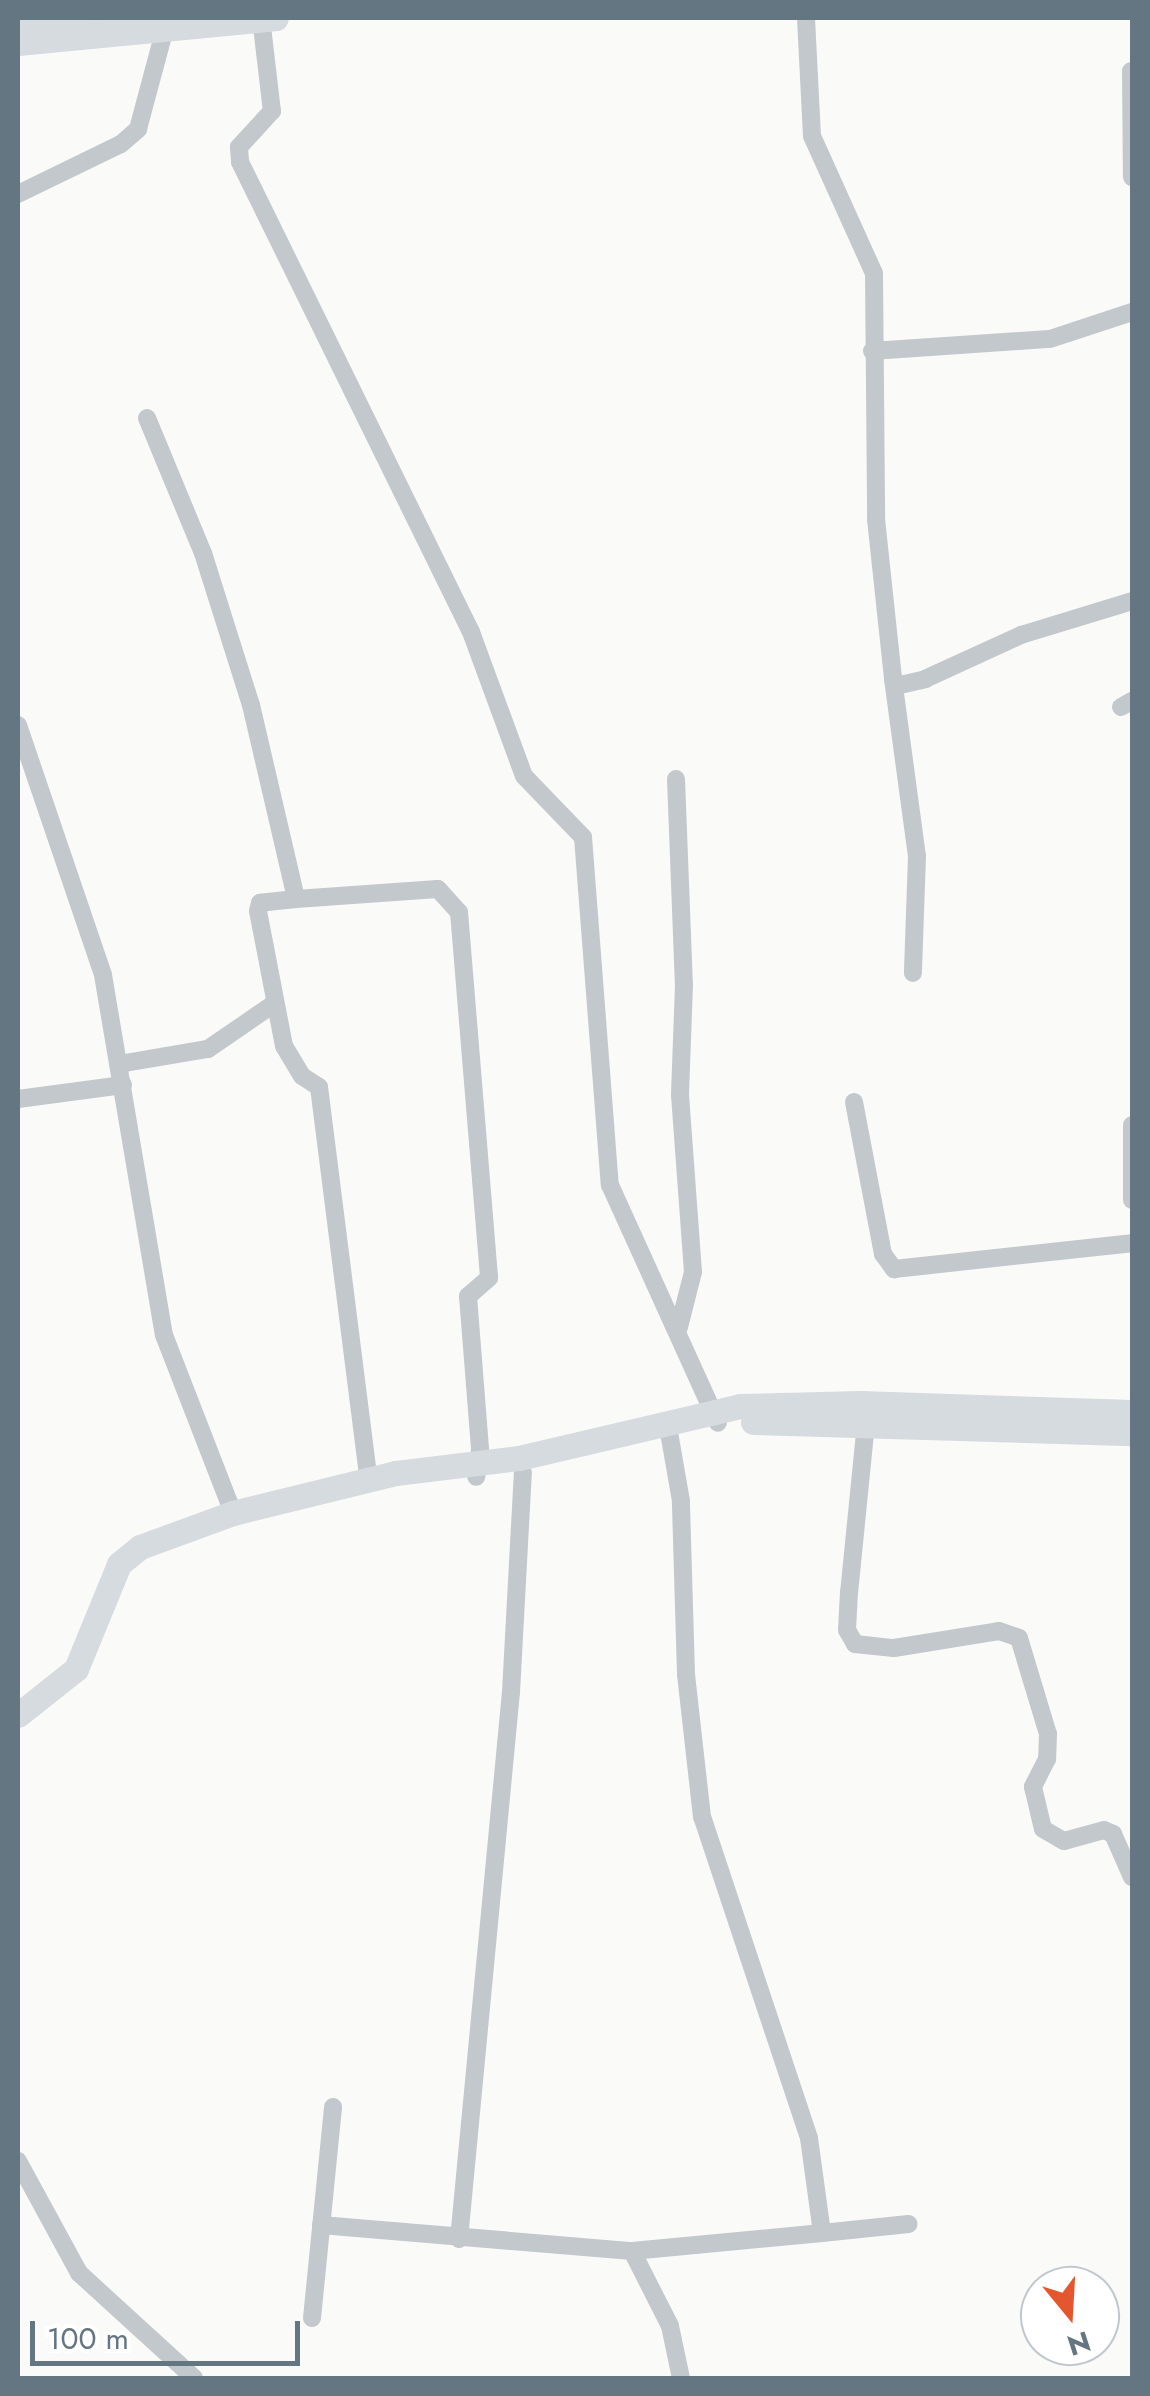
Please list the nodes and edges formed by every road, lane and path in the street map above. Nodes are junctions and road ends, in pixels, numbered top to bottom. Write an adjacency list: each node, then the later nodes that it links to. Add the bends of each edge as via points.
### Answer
1 (130, 18): 4 (street)
2 (266, 18): 5 (street); 27 (street, via 272,111 239,147 240,162 471,632 524,776 583,837 610,1185 625,1230)
3 (806, 18): 11 (street, via 812,136 874,273)
4 (18, 23)
5 (166, 24): 6 (street); 9 (street, via 138,128)
6 (18, 43)
7 (1130, 71): 8 (street)
8 (1132, 177)
9 (18, 194)
10 (1132, 312): 11 (street, via 1050,339)
11 (872, 351): 14 (street, via 876,519)
12 (147, 418): 17 (street, via 203,552 239,667)
13 (1132, 602): 14 (street, via 1021,635 910,684)
14 (893, 680): 18 (street, via 918,856)
15 (18, 725): 20 (street, via 98,958)
16 (676, 779): 27 (street, via 684,986 680,1095 693,1272)
17 (296, 899): 19 (street, via 260,902 258,911); 32 (street, via 438,888 459,912 489,1278 468,1296)
18 (913, 974)
19 (275, 1004): 20 (street, via 208,1049); 34 (street, via 290,1060 320,1087)
20 (119, 1064): 21 (street)
21 (123, 1085): 22 (street); 35 (street, via 164,1336)
22 (18, 1099)
23 (854, 1102): 26 (street, via 883,1254 894,1269)
24 (1132, 1125): 25 (street)
25 (1132, 1200)
26 (1132, 1243)
27 (679, 1326): 28 (street)
28 (716, 1416): 29 (street, via 860,1403); 30 (street); 31 (street)
29 (1130, 1417): 30 (street)
30 (866, 1423): 37 (street, via 847,1630 855,1644 894,1648 999,1631 1019,1638 1048,1734 1048,1759 1033,1787 1043,1829 1064,1841 1104,1830 1113,1834)
31 (669, 1427): 32 (street); 33 (street); 42 (street, via 681,1501 686,1674 702,1817 809,2138)
32 (477, 1470): 33 (street); 34 (street, via 396,1474)
33 (523, 1472): 43 (street, via 511,1692)
34 (375, 1482): 35 (street)
35 (233, 1512): 36 (street, via 140,1547 119,1564 76,1670)
36 (18, 1715)
37 (1132, 1877)
38 (334, 2107): 41 (street)
39 (18, 2161): 46 (street, via 79,2273)
40 (908, 2224): 42 (street)
41 (321, 2225): 43 (street); 45 (street)
42 (822, 2233): 44 (street)
43 (459, 2239): 44 (street)
44 (632, 2251): 47 (street, via 670,2326)
45 (312, 2318)
46 (194, 2378)
47 (681, 2378)

